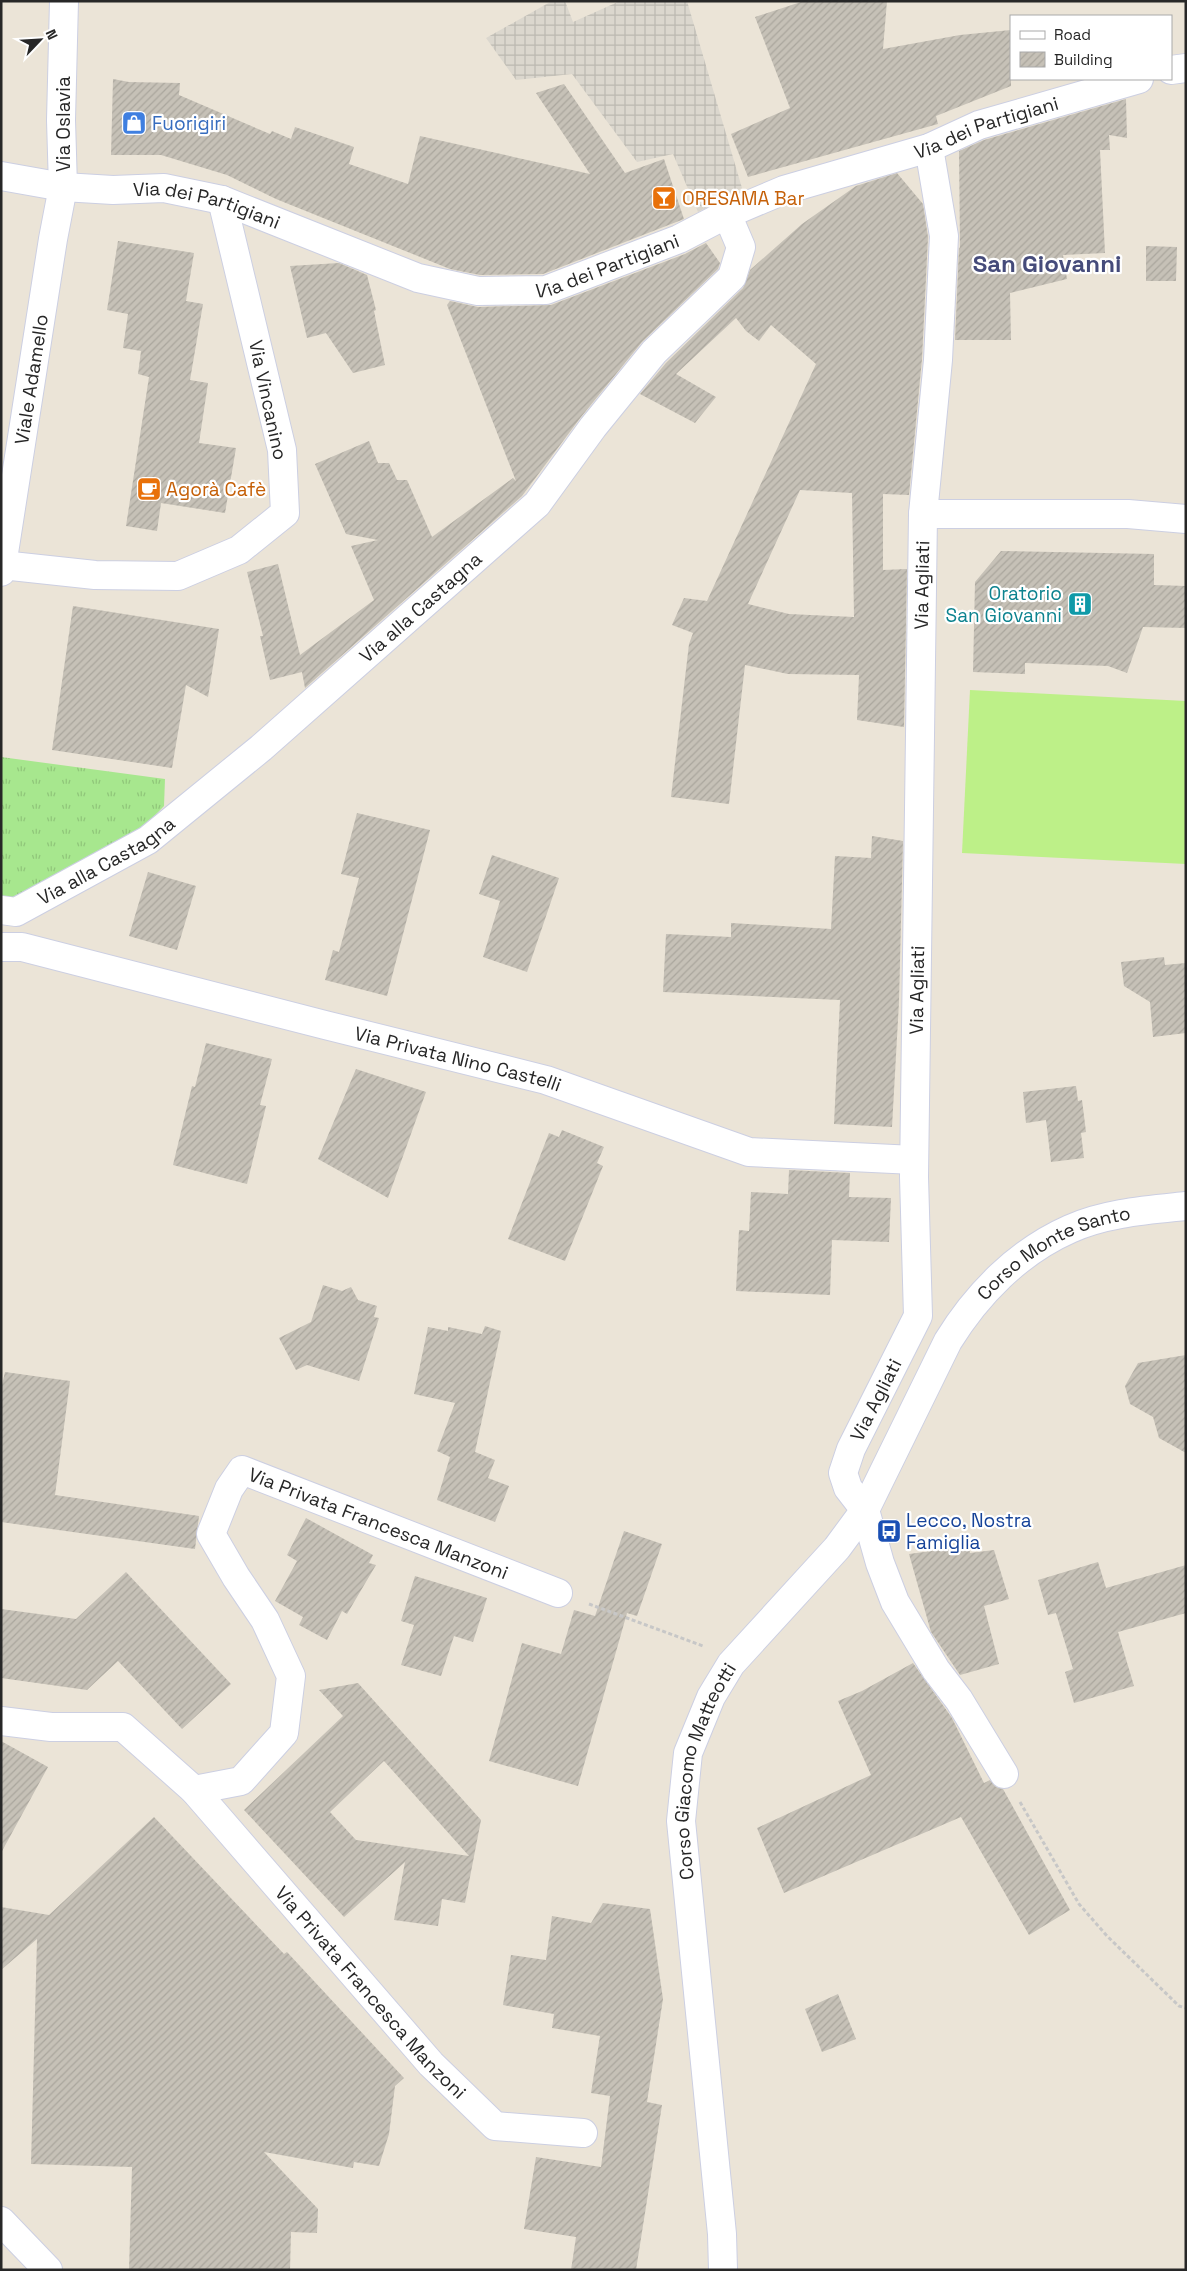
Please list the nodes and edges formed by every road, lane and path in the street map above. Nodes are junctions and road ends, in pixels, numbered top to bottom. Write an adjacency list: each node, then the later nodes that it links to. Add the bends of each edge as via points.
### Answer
1 (64, 1): 7 (street, Via Oslavia)
2 (1186, 68): 3 (street)
3 (1172, 70)
4 (1136, 80): 5 (street, Via dei Partigiani, via 979,125)
5 (929, 148): 9 (street, Via dei Partigiani, via 784,190); 10 (street, Via Agliati, via 944,236 938,360)
6 (1, 176): 7 (street, Via dei Partigiani)
7 (63, 187): 8 (street, Via dei Partigiani, via 164,188); 12 (street, Viale Adamello)
8 (222, 200): 9 (street, Via dei Partigiani, via 418,278 478,292 546,290 679,239); 12 (street, Via Vincanino, via 282,450 285,513 238,550 178,576 95,575)
9 (727, 214): 13 (street, Via alla Castagna, via 741,247 732,277 654,352 592,427 537,504 261,748 148,840 16,912)
10 (923, 514): 11 (street, via 1128,514); 15 (street, Via Agliati)
11 (1186, 519)
12 (2, 559)
13 (1, 910)
14 (1, 947): 15 (street, Via Privata Nino Castelli, via 22,946 546,1080 749,1152)
15 (914, 1160): 18 (street, Via Agliati, via 918,1316 851,1449 843,1473 848,1488)
16 (1186, 1206): 17 (street, Corso Monte Santo, via 1136,1211 1088,1222 1054,1237 999,1277 964,1315)
17 (948, 1341): 18 (street, Corso Giacomo Matteotti)
18 (865, 1510): 22 (street, Via Agliati, via 895,1602); 28 (street, Corso Giacomo Matteotti, via 837,1548 732,1664 711,1697 688,1753 680,1821)
19 (558, 1593): 20 (path); 23 (street, Via Privata Francesca Manzoni, via 242,1470 230,1489 211,1534 265,1620 291,1676 284,1733 241,1781)
20 (705, 1647)
21 (1, 1721): 23 (street, Via Privata Francesca Manzoni, via 51,1727 123,1727)
22 (1004, 1774): 24 (path, via 1079,1904 1179,2006)
23 (194, 1790): 25 (street, Via Privata Francesca Manzoni, via 431,2064 495,2126)
24 (1186, 2008)
25 (583, 2133)
26 (1, 2221): 27 (street)
27 (48, 2270)
28 (723, 2270)

